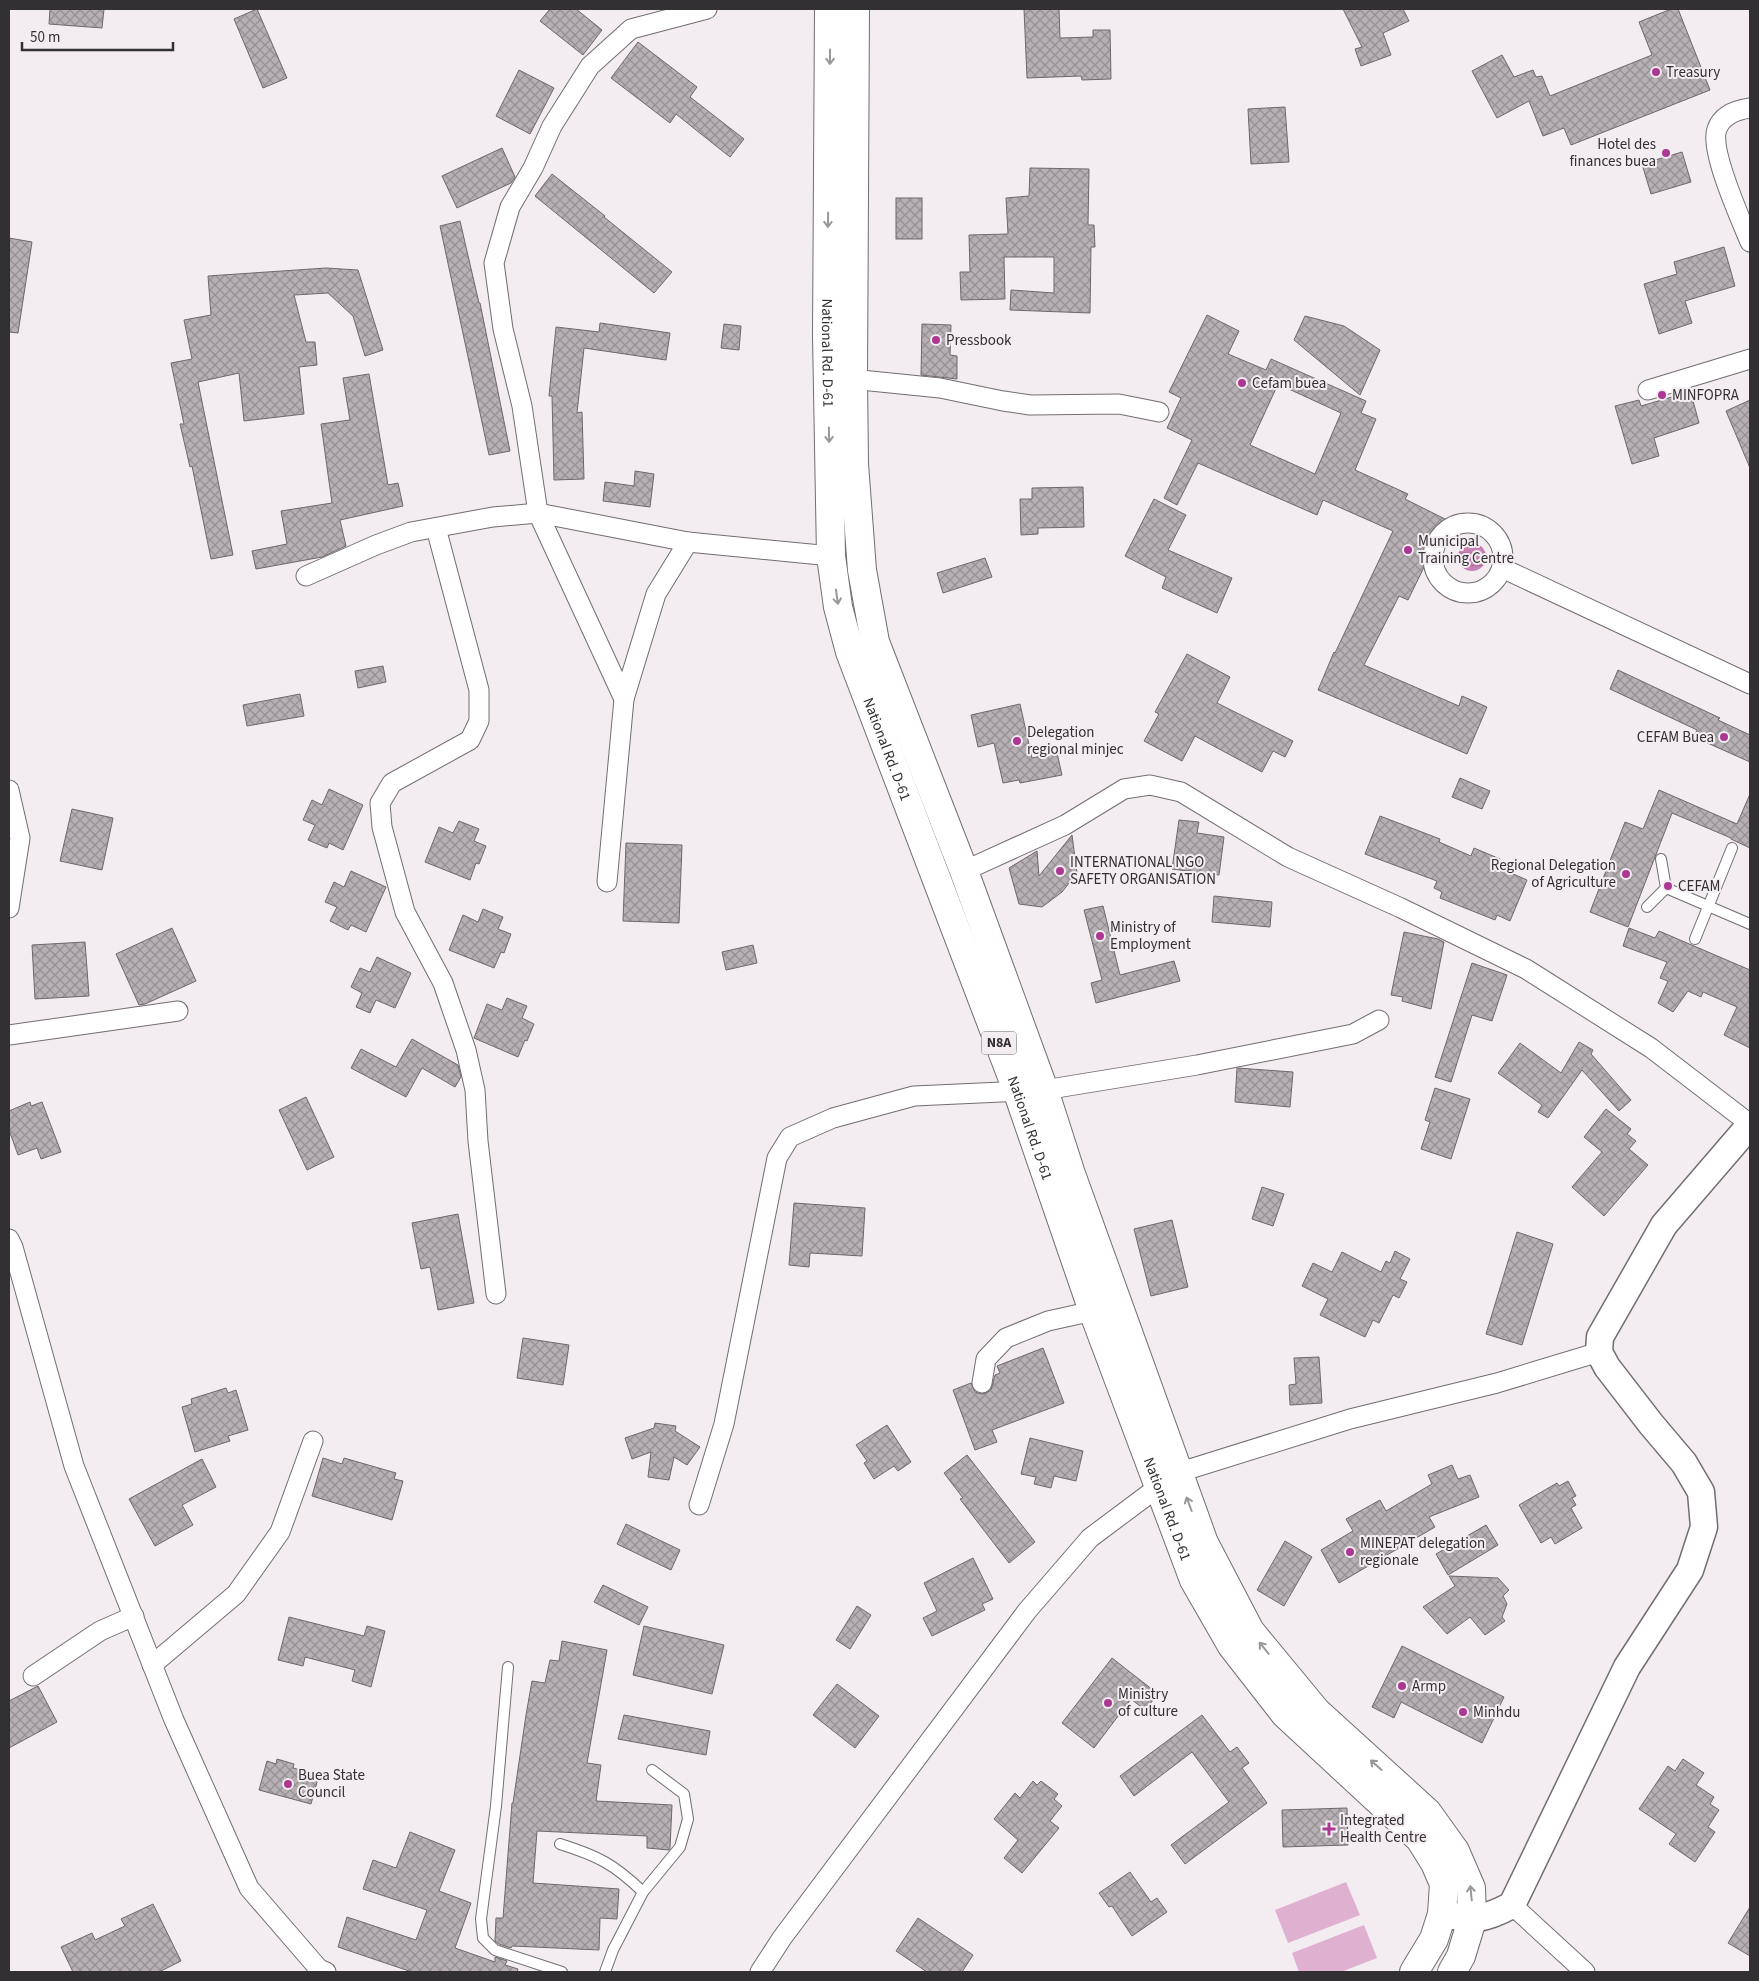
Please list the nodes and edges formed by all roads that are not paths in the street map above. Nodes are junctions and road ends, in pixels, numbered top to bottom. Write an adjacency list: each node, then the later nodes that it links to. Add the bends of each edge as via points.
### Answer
1 (707, 9): 10 (street, via 631,29 590,66 552,126 510,208 494,263 502,328 522,406)
2 (829, 9): 7 (highway, National Rd. D-61 / N8A, one-way to 7, via 827,336)
3 (855, 9): 7 (highway, National Rd. D-61 / N8A)
4 (1750, 108): 5 (street, via 1728,114 1717,129 1715,146)
5 (1750, 242)
6 (1750, 359): 8 (street)
7 (841, 378): 9 (street, via 940,388 1030,405 1119,404); 13 (highway, National Rd. D-61 / N8A, one-way to 13); 21 (highway, National Rd. D-61 / N8A, via 854,464 862,570 875,642)
8 (1648, 390)
9 (1159, 412)
10 (538, 513): 11 (street, via 492,517); 12 (street); 17 (street)
11 (436, 528): 15 (street, via 411,532); 36 (street, via 479,690 479,721 470,740 392,783 380,803 382,827 406,912 443,983 466,1050 475,1090)
12 (688, 542): 13 (street); 17 (street, via 656,594)
13 (831, 556): 32 (highway, National Rd. D-61 / N8A, one-way to 32, via 838,607 850,652)
14 (1502, 568): 16 (street)
15 (306, 576)
16 (1750, 684)
17 (624, 699): 22 (street)
18 (9, 790): 26 (street, via 20,838)
19 (1732, 848): 25 (lane)
20 (1661, 859): 23 (lane)
21 (964, 871): 33 (highway, National Rd. D-61 / N8A); 34 (street, via 1065,825 1124,789 1150,785 1181,792 1288,856 1526,969 1651,1048)
22 (607, 882)
23 (1666, 888): 24 (lane); 25 (lane)
24 (1647, 907)
25 (1709, 907): 27 (lane); 28 (lane)
26 (9, 908)
27 (1750, 924)
28 (1695, 939)
29 (178, 1010): 31 (street)
30 (1379, 1020): 33 (street, via 1353,1034 1316,1042)
31 (9, 1035)
32 (1016, 1090): 33 (street); 37 (highway, National Rd. D-61 / N8A); 42 (street, via 914,1096 833,1118 790,1137 777,1158 724,1424)
33 (1044, 1090): 41 (highway, National Rd. D-61 / N8A)
34 (1750, 1124): 38 (street, via 1664,1225 1600,1337)
35 (9, 1239): 43 (street, via 74,1466)
36 (496, 1294)
37 (1093, 1311): 39 (street, via 1048,1321 1006,1338 986,1359); 41 (highway, National Rd. D-61 / N8A)
38 (1599, 1352): 41 (street, via 1497,1383 1350,1419); 50 (street, via 1607,1367 1684,1463 1701,1492 1704,1527 1690,1570 1627,1667)
39 (982, 1383)
40 (313, 1441): 44 (street, via 280,1532 236,1594)
41 (1168, 1480): 51 (highway, National Rd. D-61 / N8A, via 1194,1580 1232,1646 1285,1714 1420,1840 1444,1884); 52 (highway, National Rd. D-61 / N8A, one-way to 41, via 1471,1888 1456,1851 1427,1812 1316,1711 1250,1631); 56 (street, via 1090,1538 1027,1611 782,1938)
42 (699, 1505)
43 (134, 1616): 44 (street); 46 (street, via 100,1631)
44 (152, 1665): 53 (street, via 249,1888 319,1969)
45 (508, 1667): 54 (lane, via 497,1797 480,1919 483,1938 495,1950)
46 (34, 1676)
47 (652, 1770): 49 (lane, via 684,1794 688,1819 680,1847)
48 (560, 1844): 49 (lane, via 591,1854 621,1871)
49 (643, 1892): 55 (lane)
50 (1512, 1904): 52 (street, via 1495,1914); 59 (street)
51 (1442, 1914): 52 (street); 57 (highway, National Rd. D-61 / N8A, via 1434,1939)
52 (1472, 1920): 58 (highway, National Rd. D-61 / N8A, via 1461,1956)
53 (326, 1972)
54 (562, 1972)
55 (605, 1972)
56 (760, 1972)
57 (1414, 1972)
58 (1452, 1972)
59 (1584, 1972)

